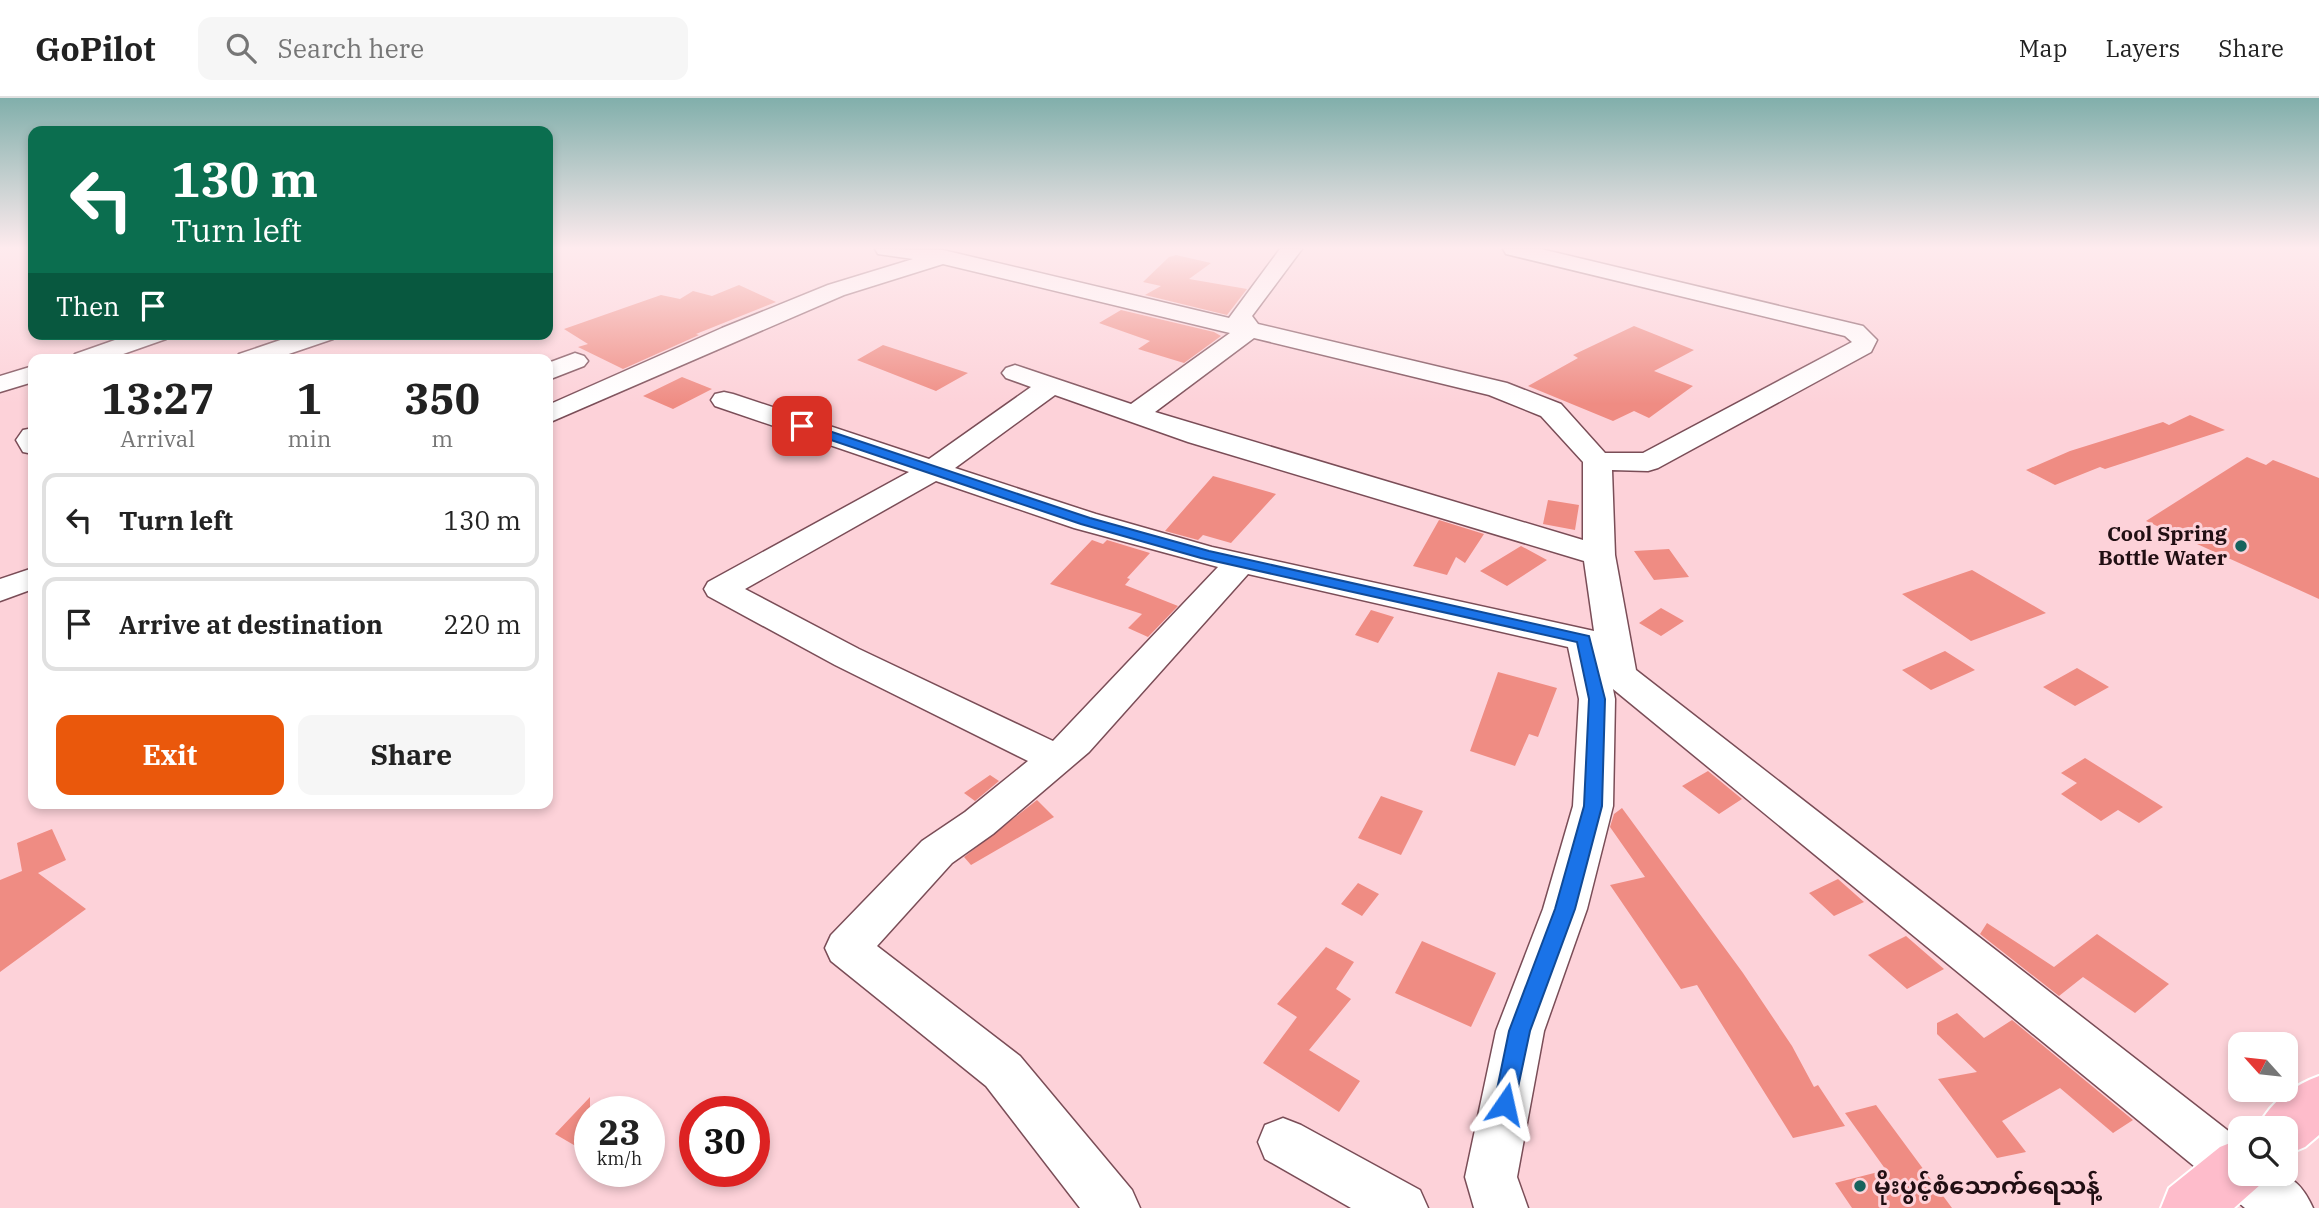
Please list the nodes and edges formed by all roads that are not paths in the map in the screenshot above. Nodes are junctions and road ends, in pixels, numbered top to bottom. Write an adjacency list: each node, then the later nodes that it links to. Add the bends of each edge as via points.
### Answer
1 (810, 301): 19 (street)
2 (1127, 301): 5 (street)
3 (1252, 301): 5 (street, via 1240,316)
4 (1729, 301): 21 (street, via 1854,331 1865,340 1862,347 1648,462)
5 (1249, 330): 20 (street); 21 (street, via 1498,389 1551,410)
6 (139, 340): 10 (street)
7 (287, 340): 9 (street)
8 (308, 340): 9 (street)
9 (297, 344): 11 (street)
10 (99, 354)
11 (264, 354)
12 (575, 361): 13 (street)
13 (553, 370)
14 (1014, 373): 17 (street)
15 (28, 376): 16 (street)
16 (0, 384)
17 (1052, 385): 20 (street); 22 (street)
18 (724, 400): 22 (street)
19 (553, 413)
20 (1135, 414): 23 (street)
21 (1597, 461): 23 (street)
22 (933, 470): 24 (street, via 1086,521); 28 (street, via 720,589 847,657)
23 (1600, 555): 27 (street)
24 (1240, 562): 27 (street); 28 (street)
25 (28, 580): 26 (street)
26 (0, 591)
27 (1599, 642): 32 (street, via 1619,675); 37 (street, via 1593,806 1565,909 1520,1031 1491,1177)
28 (1057, 759): 35 (street, via 937,852 847,948 1003,1071)
29 (2319, 1101): 30 (main road)
30 (2298, 1118)
31 (1283, 1142): 36 (street)
32 (2228, 1160)
33 (2228, 1179): 38 (main road)
34 (2259, 1186): 39 (street)
35 (1114, 1208)
36 (1402, 1208)
37 (1501, 1208)
38 (2190, 1208)
39 (2286, 1208)

